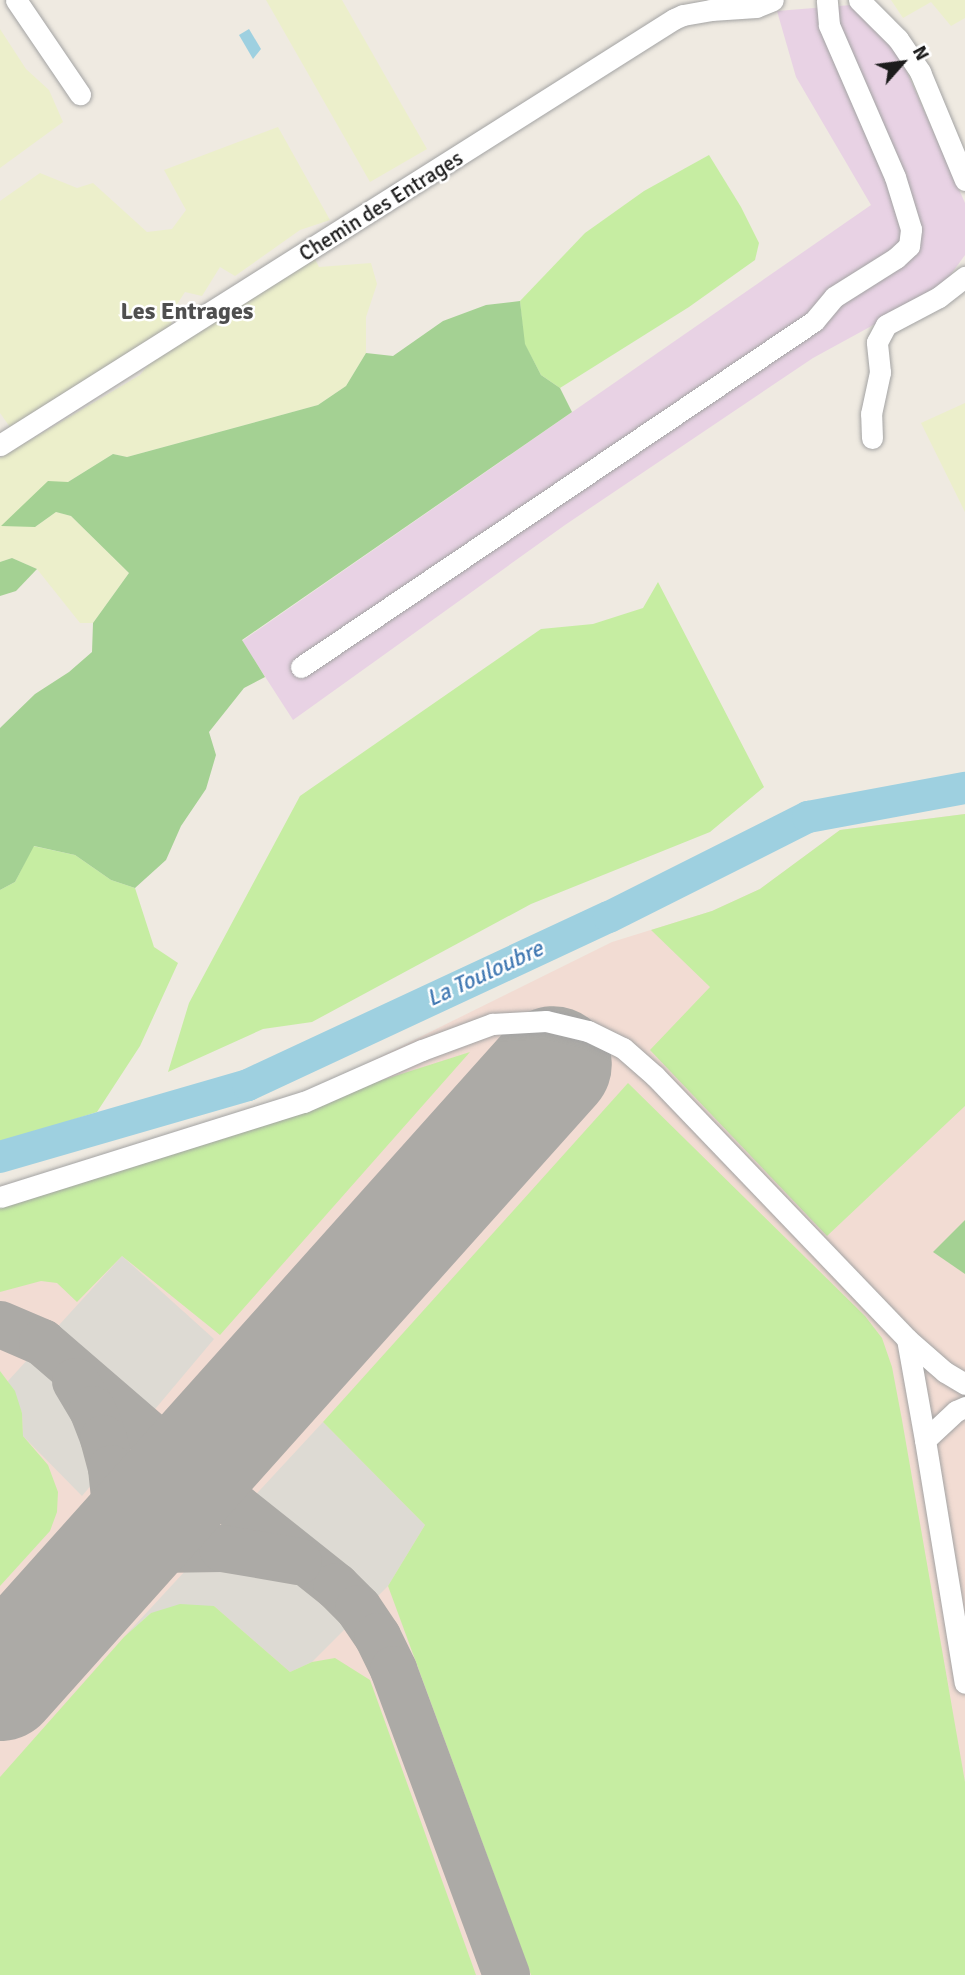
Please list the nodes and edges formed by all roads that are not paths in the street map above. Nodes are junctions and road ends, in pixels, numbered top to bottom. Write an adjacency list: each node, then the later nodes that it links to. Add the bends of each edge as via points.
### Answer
1 (16, 0): 5 (street)
2 (773, 0): 9 (street, Chemin des Entrages, via 756,7 711,10 674,19)
3 (827, 0): 10 (street, via 829,25 895,177 911,229 909,246 834,297 814,321)
4 (859, 0): 6 (street, via 898,39 920,72)
5 (80, 94)
6 (965, 180)
7 (965, 277): 8 (street, via 939,297 886,325 877,342 880,372 871,414)
8 (872, 438)
9 (0, 445)
10 (301, 667)
11 (0, 1197): 12 (street, via 304,1102 492,1024 546,1021 588,1031 623,1048 647,1069)
12 (907, 1339): 13 (street); 15 (street)
13 (965, 1384)
14 (965, 1407): 15 (street)
15 (925, 1440): 16 (street)
16 (965, 1683)

